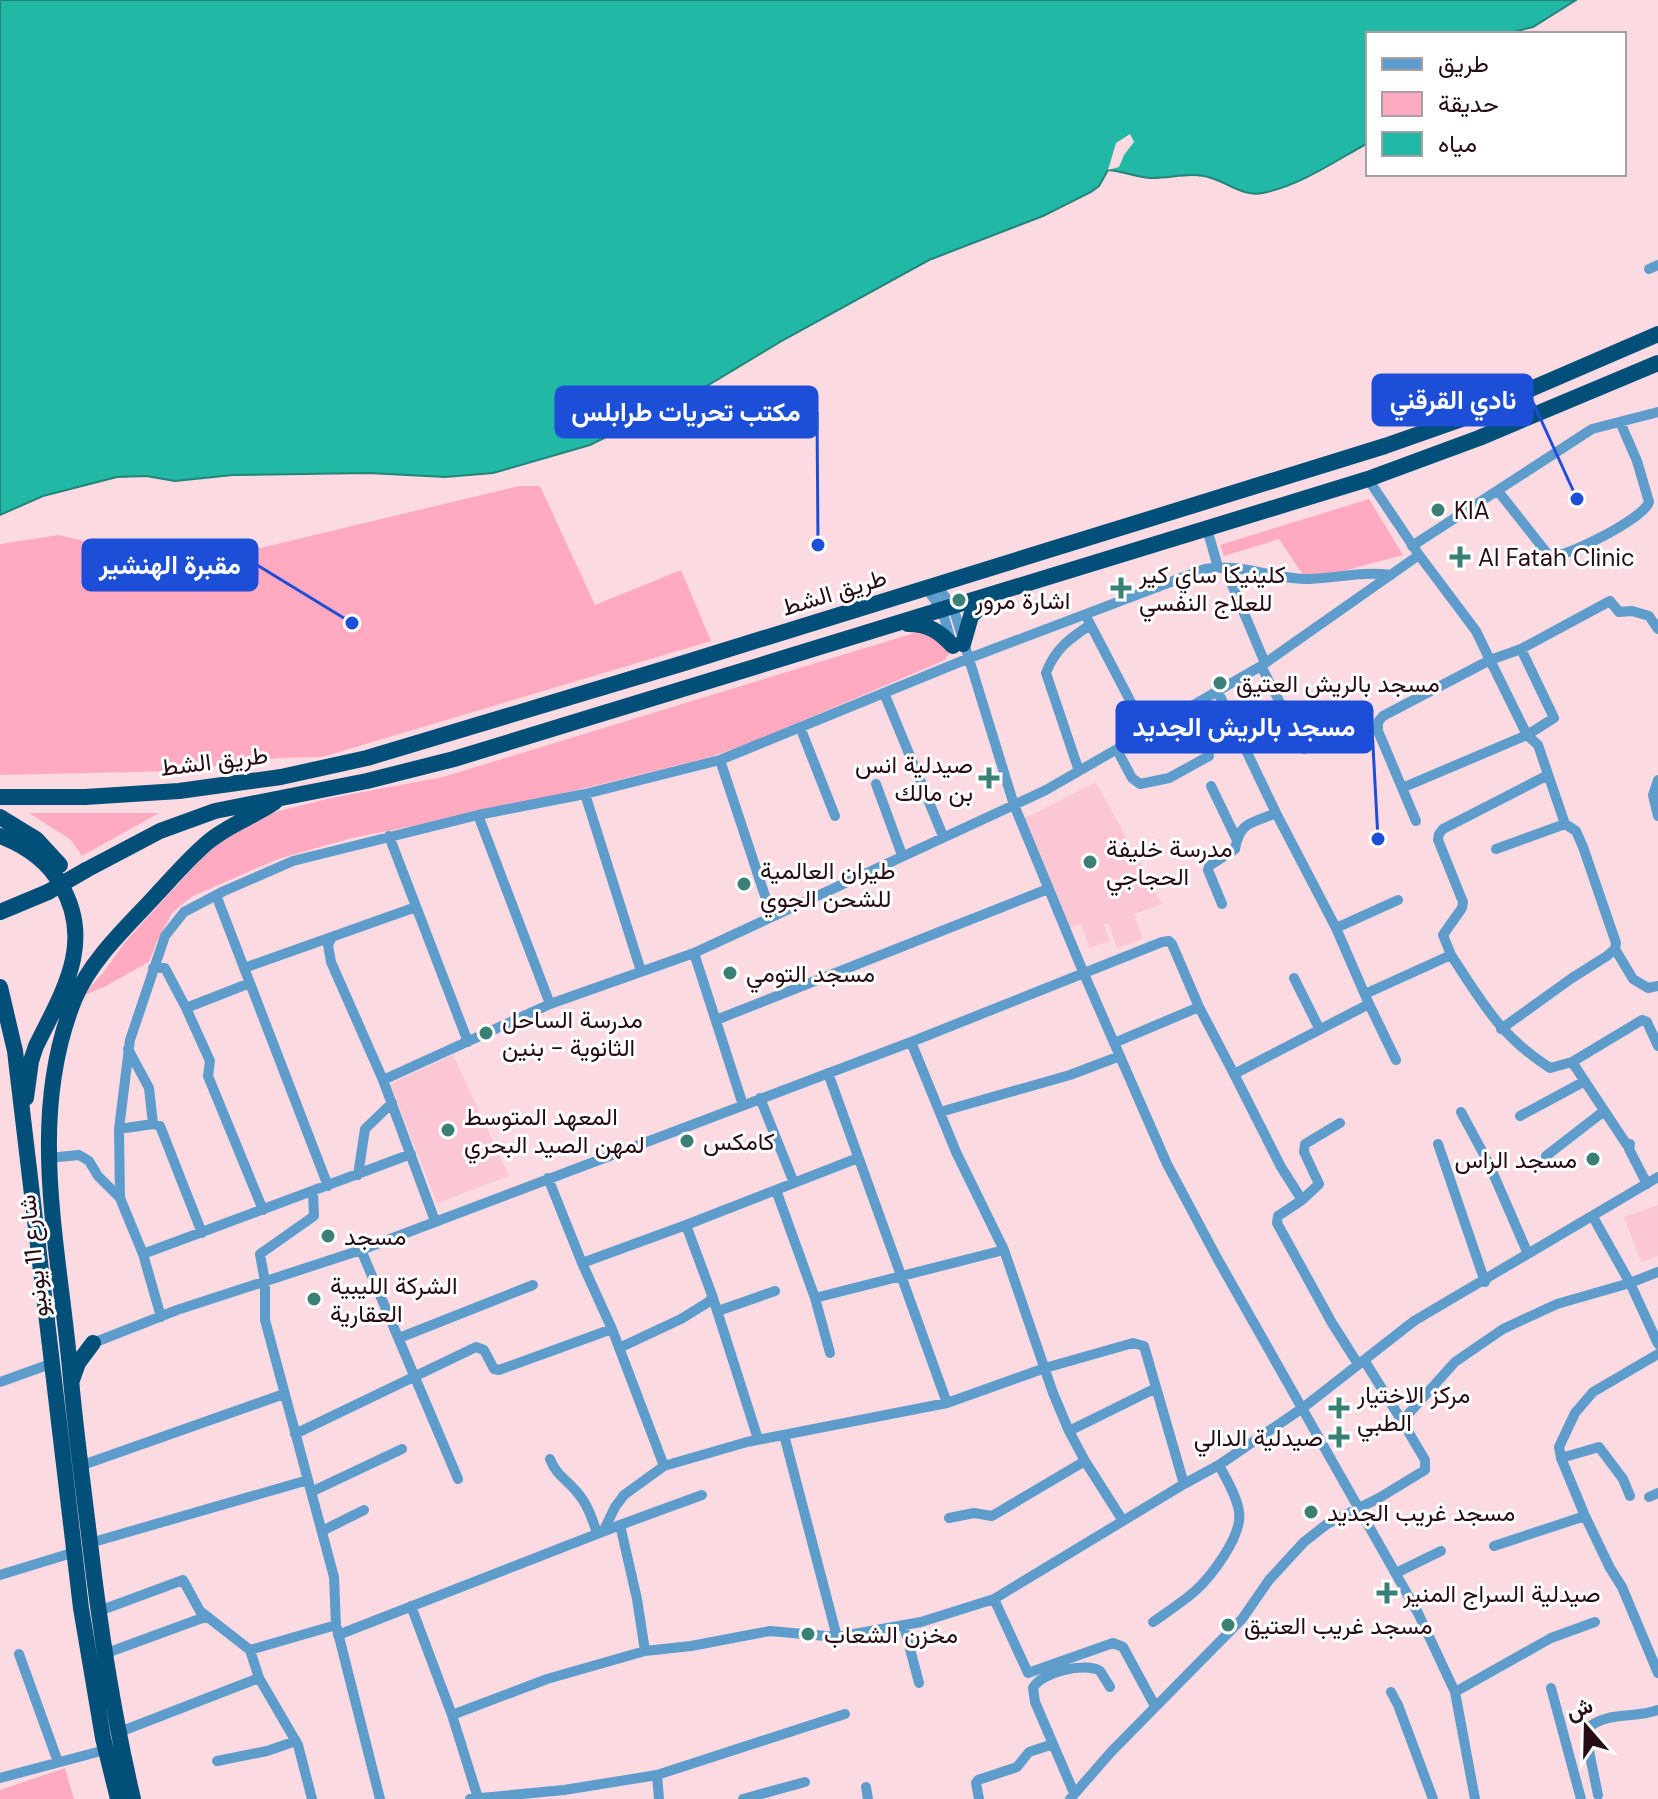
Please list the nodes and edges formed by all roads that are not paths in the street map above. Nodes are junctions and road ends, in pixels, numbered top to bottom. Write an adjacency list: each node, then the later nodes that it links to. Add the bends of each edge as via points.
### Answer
1 (1658, 334): 11 (highway, طريق الشط, via 1459,420 1385,446)
2 (1658, 363): 5 (highway, طريق الشط)
3 (1658, 412): 4 (street)
4 (1620, 422): 6 (street, via 1592,429); 6 (street, via 1649,502 1617,527 1550,557)
5 (1368, 479): 7 (highway, طريق الشط); 8 (street)
6 (1498, 491): 8 (street)
7 (1207, 529): 9 (street); 12 (highway, طريق الشط)
8 (1416, 551): 10 (street); 19 (street, via 1476,631)
9 (1222, 568): 10 (street, via 1283,578); 14 (street, via 1205,569); 20 (street)
10 (1391, 575): 20 (street)
11 (932, 587): 13 (street); 37 (highway, طريق الشط, via 367,758 179,791)
12 (994, 594): 13 (highway, طريق الشط); 18 (highway, via 971,616)
13 (947, 609): 15 (highway, طريق الشط); 18 (street)
14 (1088, 620): 18 (street); 24 (street); 30 (street, via 1053,656 1046,673)
15 (898, 624): 18 (highway, via 933,628); 38 (highway, طريق الشط, via 454,759)
16 (1658, 629): 17 (street, via 1649,616 1619,612 1610,601)
17 (1521, 649): 19 (street); 25 (street, via 1554,718)
18 (962, 651): 22 (street); 39 (street)
19 (1490, 660): 25 (street); 35 (street, via 1378,722)
20 (1263, 665): 21 (street); 26 (street)
21 (1218, 692): 24 (street); 40 (street)
22 (884, 693): 23 (street); 49 (street)
23 (800, 727): 29 (street); 42 (street)
24 (1147, 733): 27 (street)
25 (1527, 735): 31 (street, via 1538,745); 35 (street)
26 (1304, 749)
27 (1117, 750): 28 (street, via 1140,784 1169,778); 30 (street)
28 (1209, 756)
29 (720, 760): 36 (street); 59 (street)
30 (1079, 771): 39 (street)
31 (1546, 776): 46 (street); 64 (street, via 1439,834 1463,902 1443,935)
32 (1658, 780): 43 (street, via 1653,795)
33 (876, 784): 52 (street)
34 (1211, 786): 50 (street)
35 (1402, 788): 45 (street)
36 (585, 794): 41 (street); 67 (street)
37 (0, 797)
38 (282, 797): 58 (highway, طريق الشط, bridge, via 187,821); 73 (highway, شارع 11 يونيو, via 206,843 111,944)
39 (1014, 805): 49 (street); 53 (street)
40 (1276, 813): 50 (street, via 1242,827); 60 (street)
41 (478, 815): 48 (street); 75 (street)
42 (835, 816)
43 (1658, 816)
44 (0, 817): 73 (highway, via 36,839 77,894 85,936)
45 (1416, 821)
46 (1565, 824): 51 (street); 62 (street, via 1576,831 1583,847)
47 (0, 836): 100 (highway, via 53,871 77,924 74,961 31,1061)
48 (389, 836): 54 (street, via 293,861); 57 (street)
49 (943, 836): 52 (street)
50 (1236, 838): 56 (street, via 1235,849 1208,870)
51 (1496, 849)
52 (902, 855): 59 (street)
53 (1048, 889): 68 (street); 78 (street)
54 (216, 895): 65 (street, via 174,921); 66 (street)
55 (1398, 900): 60 (street)
56 (1222, 904)
57 (416, 907): 61 (street); 81 (street)
58 (0, 912)
59 (772, 917): 63 (street)
60 (1336, 928): 74 (street)
61 (332, 937): 66 (street); 91 (street, via 331,962)
62 (1615, 949): 71 (street, via 1633,979 1648,988); 80 (street)
63 (694, 953): 67 (street); 78 (street)
64 (1451, 955): 74 (street); 80 (street)
65 (153, 968): 77 (street, via 165,968); 85 (street)
66 (244, 968): 70 (street)
67 (641, 971): 75 (street)
68 (1084, 974): 76 (street, via 1169,941); 82 (street); 83 (street)
69 (1294, 978): 79 (street)
70 (250, 983): 77 (street); 114 (street)
71 (1658, 986)
72 (0, 987): 100 (highway, شارع 11 يونيو)
73 (75, 996): 107 (highway, شارع 11 يونيو, via 58,1058)
74 (1367, 999): 79 (street); 87 (street)
75 (550, 1004): 81 (street)
76 (1199, 1007): 83 (street); 90 (street)
77 (186, 1008): 119 (street)
78 (716, 1020): 95 (street)
79 (1319, 1028): 90 (street)
80 (1501, 1029): 88 (street, via 1550,1068)
81 (468, 1042): 91 (street)
82 (911, 1042): 89 (street); 97 (street)
83 (1114, 1043): 86 (street)
84 (1658, 1046): 88 (street, via 1642,1020)
85 (128, 1049): 102 (street, via 149,1088); 103 (street)
86 (1120, 1056): 97 (street); 158 (street, via 1184,1197)
87 (1396, 1060)
88 (1572, 1062): 92 (street)
89 (828, 1073): 93 (street); 108 (street)
90 (1234, 1074): 118 (street)
91 (383, 1080): 94 (street)
92 (1585, 1081): 96 (street); 99 (street)
93 (760, 1098): 95 (street); 112 (street)
94 (392, 1103): 105 (street); 109 (street, via 365,1129)
95 (743, 1105): 111 (street)
96 (1604, 1111): 106 (street); 113 (street, via 1630,1144)
97 (940, 1112): 125 (street)
98 (1461, 1112): 127 (street)
99 (1520, 1116)
100 (24, 1117): 150 (highway, شارع 11 يونيو)
101 (1340, 1123): 118 (street, via 1305,1144 1319,1184)
102 (153, 1124): 103 (street); 123 (street, via 164,1133)
103 (119, 1129): 117 (street)
104 (1438, 1144): 132 (street)
105 (411, 1154): 109 (street); 121 (street)
106 (1546, 1156)
107 (48, 1158): 117 (street, via 79,1155); 139 (highway, شارع 11 يونيو)
108 (858, 1158): 112 (street); 130 (street)
109 (358, 1175): 114 (street)
110 (1658, 1177): 113 (street)
111 (548, 1178): 121 (street); 128 (street)
112 (794, 1183): 115 (street)
113 (1647, 1184): 120 (street)
114 (328, 1186): 116 (street)
115 (776, 1190): 122 (street); 137 (street)
116 (313, 1191): 119 (street); 131 (street, via 314,1216 260,1254)
117 (120, 1198): 126 (street)
118 (1302, 1200): 149 (street, via 1278,1216 1277,1223 1332,1323)
119 (263, 1210): 123 (street)
120 (1593, 1217): 127 (street); 133 (street)
121 (435, 1221): 124 (street)
122 (686, 1225): 128 (street); 136 (street)
123 (202, 1233): 126 (street)
124 (361, 1250): 131 (street); 142 (street)
125 (1004, 1250): 130 (street); 151 (street)
126 (143, 1254): 140 (street)
127 (1528, 1254): 132 (street)
128 (582, 1263): 141 (street)
129 (1658, 1272): 133 (street)
130 (900, 1275): 137 (street); 157 (street)
131 (265, 1282): 140 (street); 156 (street, via 265,1320)
132 (1485, 1282): 149 (street, via 1414,1321)
133 (1630, 1283): 144 (street); 159 (street, via 1557,1304 1503,1329 1455,1362)
134 (533, 1285): 142 (street)
135 (775, 1291): 138 (street)
136 (712, 1295): 138 (street); 146 (street, via 681,1319)
137 (815, 1298): 147 (street)
138 (718, 1311): 163 (street)
139 (63, 1316): 143 (highway); 145 (highway, شارع 11 يونيو)
140 (161, 1317): 143 (street)
141 (612, 1329): 146 (street); 152 (street, via 499,1370 476,1347)
142 (399, 1338): 152 (street)
143 (93, 1342): 145 (street); 154 (highway, via 78,1363)
144 (1658, 1344)
145 (67, 1345): 154 (highway, شارع 11 يونيو)
146 (619, 1348): 170 (street)
147 (830, 1353)
148 (1658, 1354): 165 (street, via 1586,1399 1563,1435)
149 (1361, 1362): 158 (street); 159 (street)
150 (53, 1363): 153 (street); 188 (highway, شارع 11 يونيو)
151 (1045, 1368): 155 (street, via 1133,1343 1144,1346); 157 (street); 160 (street)
152 (415, 1374): 161 (street); 171 (street)
153 (0, 1382)
154 (71, 1386): 169 (highway, شارع 11 يونيو)
155 (1156, 1388): 160 (street); 173 (street)
156 (284, 1394): 161 (street); 169 (street)
157 (947, 1403): 162 (street)
158 (1304, 1407): 168 (street); 177 (street)
159 (1402, 1421): 177 (street, via 1426,1467)
160 (1069, 1431): 167 (street)
161 (295, 1434): 172 (street)
162 (784, 1435): 163 (street); 200 (street)
163 (758, 1439): 170 (street)
164 (402, 1449): 174 (street)
165 (1561, 1458): 176 (street, via 1602,1448); 179 (street)
166 (550, 1459): 184 (street)
167 (1085, 1461): 180 (street, via 992,1516); 181 (street)
168 (1219, 1465): 173 (street); 196 (street, via 1239,1509 1232,1539 1193,1593)
169 (80, 1466): 185 (highway, شارع 11 يونيو)
170 (664, 1466): 184 (street, via 624,1495)
171 (458, 1479)
172 (308, 1480): 174 (street); 185 (street)
173 (1184, 1484): 181 (street)
174 (311, 1492): 183 (street)
175 (702, 1495): 182 (street)
176 (1630, 1496)
177 (1358, 1507): 189 (street); 212 (street, via 1296,1549 1242,1619)
178 (364, 1510): 183 (street)
179 (1585, 1516): 186 (street); 205 (street)
180 (949, 1518)
181 (1123, 1521): 192 (street)
182 (620, 1525): 184 (street); 202 (street)
183 (322, 1531): 199 (street, via 334,1577)
184 (601, 1532): 193 (street)
185 (90, 1543): 191 (highway, شارع 11 يونيو)
186 (1494, 1546)
187 (1441, 1551): 189 (street)
188 (75, 1552): 190 (street); 191 (highway, شارع 11 يونيو)
189 (1396, 1573): 211 (street)
190 (0, 1575)
191 (87, 1586): 194 (highway, شارع 11 يونيو); 219 (highway, شارع 11 يونيو, via 93,1689)
192 (994, 1599): 198 (street); 212 (street, via 1028,1673 1113,1643 1123,1647)
193 (411, 1606): 199 (street); 215 (street)
194 (99, 1611): 195 (street, via 183,1580); 204 (highway, شارع 11 يونيو)
195 (205, 1617): 201 (street); 204 (street)
196 (1153, 1622)
197 (1595, 1622): 211 (street, via 1551,1638)
198 (904, 1626): 200 (street); 207 (street)
199 (337, 1630): 201 (street); 233 (street)
200 (837, 1637): 202 (street, via 770,1631)
201 (250, 1650): 206 (street)
202 (645, 1651): 215 (street, via 547,1679)
203 (19, 1654): 221 (street)
204 (104, 1654): 216 (highway, شارع 11 يونيو)
205 (1658, 1673)
206 (259, 1678): 216 (street); 217 (street)
207 (919, 1683)
208 (1110, 1687): 218 (street, via 1100,1671 1082,1665 1036,1683 1033,1695)
209 (1551, 1688): 240 (street)
210 (1391, 1692): 238 (street)
211 (1455, 1692): 239 (street)
212 (1155, 1706): 227 (street)
213 (1658, 1710): 226 (street, via 1589,1727)
214 (845, 1714): 222 (street)
215 (452, 1715): 229 (street)
216 (117, 1733): 231 (highway, شارع 11 يونيو)
217 (296, 1741): 220 (street); 232 (street)
218 (1053, 1744): 227 (street); 237 (street, via 1029,1752 1017,1767 978,1780)
219 (105, 1750): 221 (street); 230 (highway, شارع 11 يونيو)
220 (217, 1761)
221 (58, 1762): 223 (street)
222 (657, 1775): 225 (street); 235 (street)
223 (0, 1778)
224 (805, 1782): 236 (street)
225 (564, 1795): 228 (street)
226 (1598, 1795)
227 (1072, 1796)
228 (502, 1797): 229 (street)
229 (478, 1798): 234 (street)
230 (118, 1799)
231 (133, 1799)
232 (312, 1799)
233 (380, 1799)
234 (470, 1799)
235 (659, 1799)
236 (743, 1799)
237 (979, 1799)
238 (1433, 1799)
239 (1475, 1799)
240 (1581, 1799)

